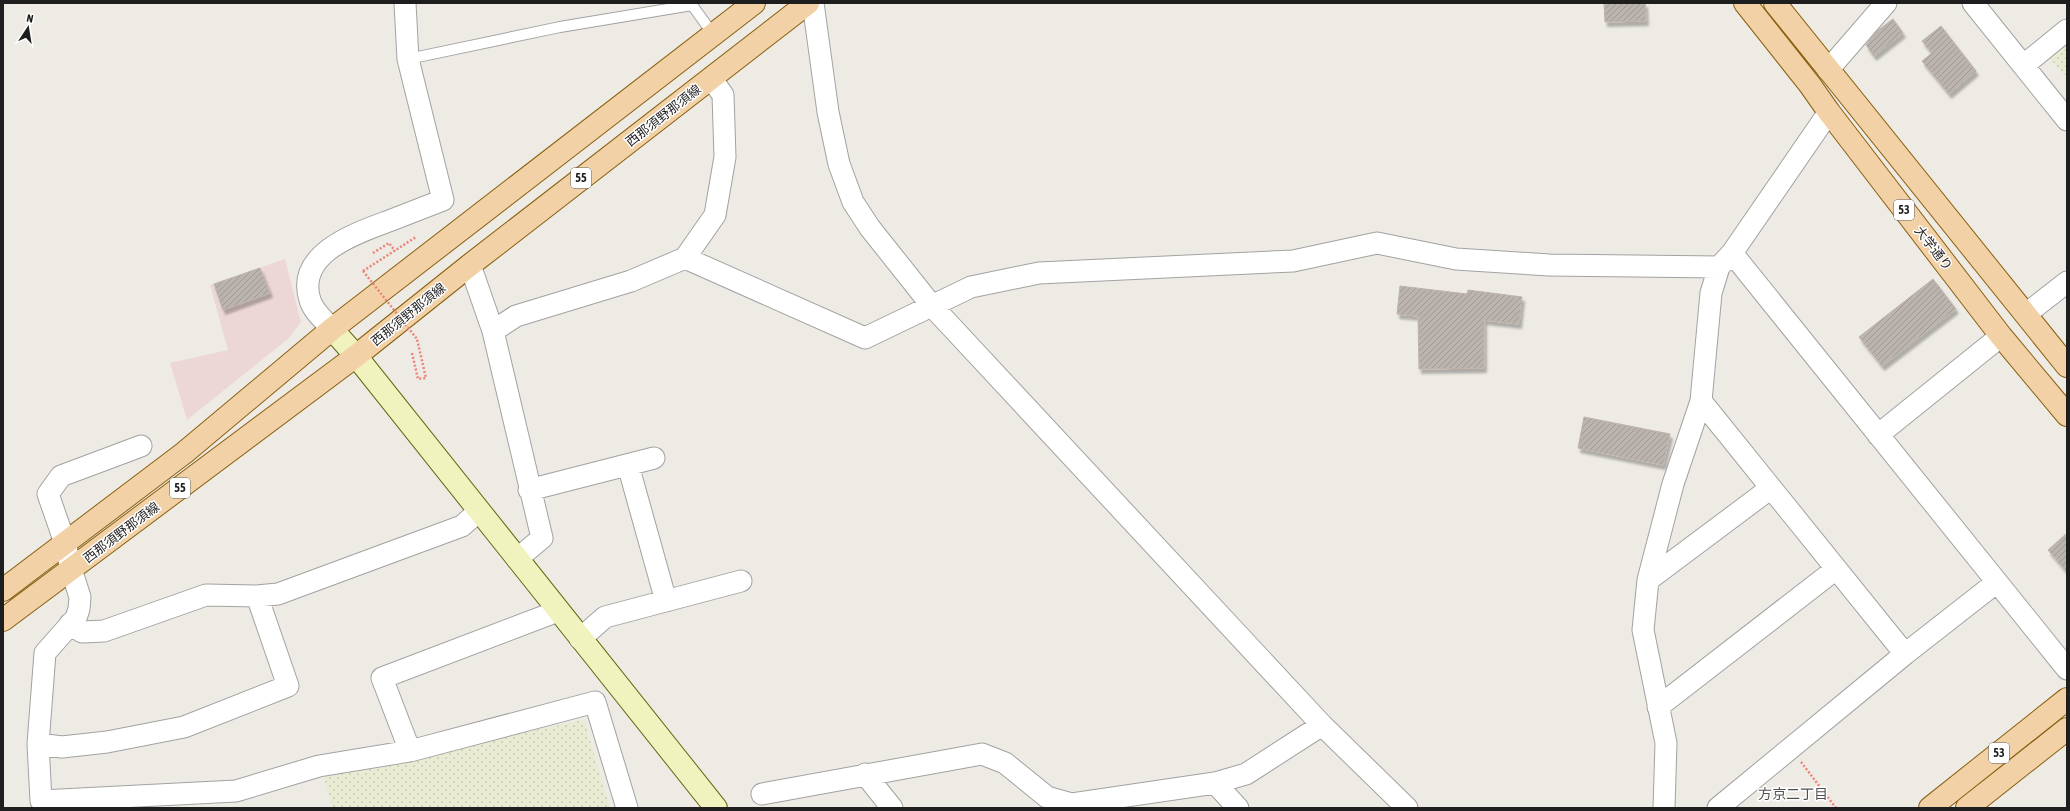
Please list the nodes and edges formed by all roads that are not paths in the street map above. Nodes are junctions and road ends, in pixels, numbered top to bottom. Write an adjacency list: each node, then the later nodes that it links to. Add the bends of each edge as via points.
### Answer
1 (405, 3): 11 (street)
2 (754, 3): 10 (main road, 西那須野那須線 / 55)
3 (808, 3): 14 (main road, 西那須野那須線 / 55)
4 (814, 3): 21 (street, via 828,112 839,164 853,202 870,228)
5 (1745, 3): 15 (main road, 大学通り / 53)
6 (1775, 3): 13 (main road, 53)
7 (1886, 3): 13 (street)
8 (1973, 3): 12 (street)
9 (2067, 30): 12 (street)
10 (713, 34): 11 (lane, via 692,5 560,27); 23 (main road, 西那須野那須線 / 55)
11 (408, 59): 23 (street, via 443,200 348,236 323,254 314,265 308,292 314,309)
12 (2024, 65): 16 (street)
13 (1828, 70): 22 (main road, 53)
14 (711, 78): 17 (street, via 723,96 725,157 715,214); 19 (main road, 西那須野那須線 / 55)
15 (1829, 112): 18 (street); 25 (main road, 大学通り / 53)
16 (2067, 120)
17 (685, 258): 21 (street, via 865,338); 24 (street, via 631,281 516,316)
18 (1725, 260): 21 (street, via 1549,265 1456,259 1377,243 1293,261 1039,274 971,287); 28 (street, via 1711,293); 30 (street)
19 (470, 265): 24 (street); 26 (main road, 西那須野那須線 / 55)
20 (2067, 282): 22 (street)
21 (932, 306): 55 (street)
22 (2026, 314): 27 (main road, 53)
23 (332, 329): 26 (street); 37 (main road, 西那須野那須線 / 55, via 184,453)
24 (493, 331): 35 (street)
25 (2001, 336): 29 (main road, 大学通り / 53); 30 (street)
26 (356, 356): 36 (street); 40 (main road, 西那須野那須線 / 55)
27 (2067, 366)
28 (1701, 402): 34 (street); 41 (street, via 1673,484)
29 (2067, 416)
30 (1878, 435): 43 (street)
31 (141, 446): 37 (street, via 61,476 48,494)
32 (654, 458): 33 (street)
33 (628, 465): 35 (street); 46 (street)
34 (1771, 488): 39 (street); 41 (street)
35 (529, 490): 38 (street, via 542,538)
36 (479, 511): 38 (street); 45 (street, via 462,526 278,594)
37 (66, 543): 40 (street); 44 (main road, 西那須野那須線 / 55)
38 (517, 559): 47 (street)
39 (1836, 569): 51 (street); 54 (street)
40 (71, 570): 48 (main road, 西那須野那須線 / 55); 49 (street, via 80,597 79,610)
41 (1648, 580): 54 (street, via 1643,630)
42 (741, 581): 46 (street)
43 (1997, 582): 51 (street); 52 (street)
44 (3, 590)
45 (257, 596): 49 (street, via 206,595 104,631 82,632); 57 (street, via 288,686 184,726 107,742 62,747)
46 (666, 601): 50 (street, via 605,617)
47 (558, 611): 50 (street); 58 (street, via 382,678)
48 (3, 620)
49 (70, 624): 57 (street, via 45,653)
50 (580, 639): 64 (street)
51 (1905, 654): 69 (street, via 1792,750)
52 (2067, 669)
53 (2067, 699): 70 (main road, 53)
54 (1658, 707): 68 (street, via 1666,743)
55 (1322, 725): 60 (street, via 1246,774); 67 (street)
56 (2067, 729): 71 (main road, 53)
57 (38, 744): 58 (street, via 41,801 236,791 320,766)
58 (410, 751): 63 (street, via 595,702)
59 (865, 774): 61 (street); 62 (street, via 982,754 1005,763 1046,797); 65 (street)
60 (1215, 783): 62 (street); 66 (street)
61 (762, 794)
62 (1074, 806)
63 (627, 808)
64 (716, 808)
65 (892, 808)
66 (1238, 808)
67 (1407, 808)
68 (1664, 808)
69 (1718, 808)
70 (1930, 808)
71 (1966, 808)

